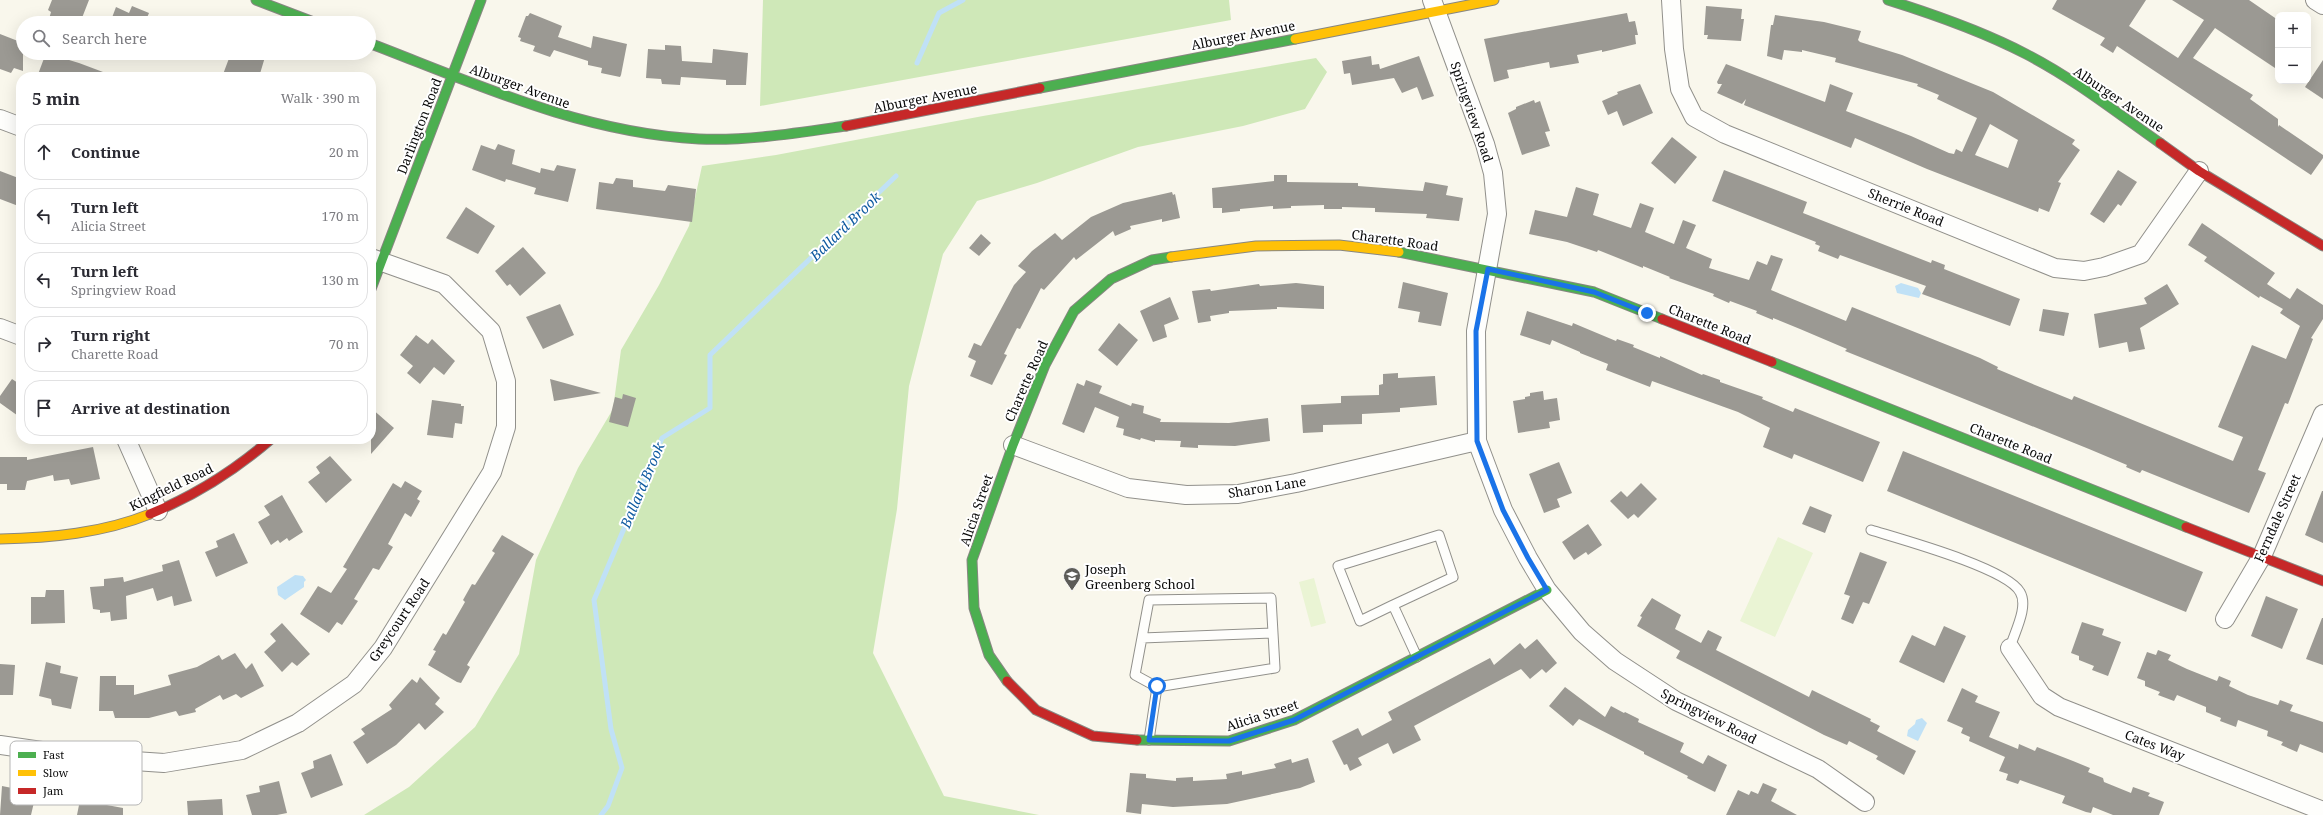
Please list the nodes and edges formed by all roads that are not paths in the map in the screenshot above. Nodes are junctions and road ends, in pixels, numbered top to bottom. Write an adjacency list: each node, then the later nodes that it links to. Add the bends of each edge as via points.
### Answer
1 (256, 0): 9 (street)
2 (481, 0): 11 (street, Darlington Road)
3 (1494, 0): 7 (street, Alburger Avenue)
4 (1671, 0): 14 (street, Sherrie Road, via 1680,90 1694,117 1725,134 2055,268 2084,271 2141,254)
5 (1888, 0): 14 (street, Alburger Avenue, via 1964,24 2027,54 2087,91)
6 (2315, 0): 8 (street)
7 (1434, 5): 11 (street, Alburger Avenue, via 901,116 764,138 691,138 645,134 595,125 543,110); 17 (street, Springview Road, via 1485,144 1493,174 1497,214)
8 (2323, 5)
9 (298, 16)
10 (376, 46): 11 (street, Alburger Avenue)
11 (452, 74): 16 (street, Darlington Road)
12 (0, 119): 13 (street)
13 (16, 125)
14 (2199, 171): 15 (street, Alburger Avenue)
15 (2323, 246)
16 (376, 260): 41 (street, Greycourt Road, via 444,284 491,331 506,381 506,426 492,472 408,610 354,684 298,723 242,750 164,763)
17 (1488, 269): 21 (street, Springview Road, via 1476,331); 24 (street, Charette Road, via 1404,253 1339,246 1256,246 1152,260 1111,279 1074,311 1045,365); 28 (street, Charette Road, via 1594,292)
18 (0, 328): 19 (street)
19 (16, 334)
20 (2323, 414): 28 (street, Ferndale Street)
21 (1477, 441): 24 (street, Sharon Lane, via 1238,494 1186,495 1128,488); 30 (street, Springview Road, via 1503,510)
22 (128, 444): 25 (street)
23 (265, 444): 25 (street, Kingfield Road, via 212,485)
24 (1013, 445): 38 (street, Alicia Street, via 972,560 974,608 989,655 1011,687 1036,710 1093,736)
25 (158, 511): 27 (street, Kingfield Road, via 94,532)
26 (1871, 530): 35 (lane, via 1965,561 2006,580 2020,591 2023,601)
27 (0, 539)
28 (2262, 556): 29 (street, Charette Road); 32 (street, Ferndale Street)
29 (2323, 581)
30 (1547, 590): 36 (street, Alicia Street); 42 (street, Springview Road, via 1582,632 1615,661 1676,701 1818,769)
31 (1393, 605): 31 (lane, via 1453,577 1439,534 1338,566 1360,621); 36 (lane)
32 (2225, 619)
33 (1273, 633): 34 (lane); 34 (lane, via 1271,598 1149,600); 37 (lane, via 1275,668)
34 (1142, 638): 37 (lane, via 1135,676)
35 (2010, 648): 43 (street, Cates Way, via 2042,696 2060,707)
36 (1417, 657): 38 (street, Alicia Street, via 1294,720 1229,741)
37 (1157, 686): 38 (lane)
38 (1149, 740)
39 (0, 745): 40 (street, Greycourt Road)
40 (10, 746)
41 (142, 762)
42 (1865, 802)
43 (2323, 811)

